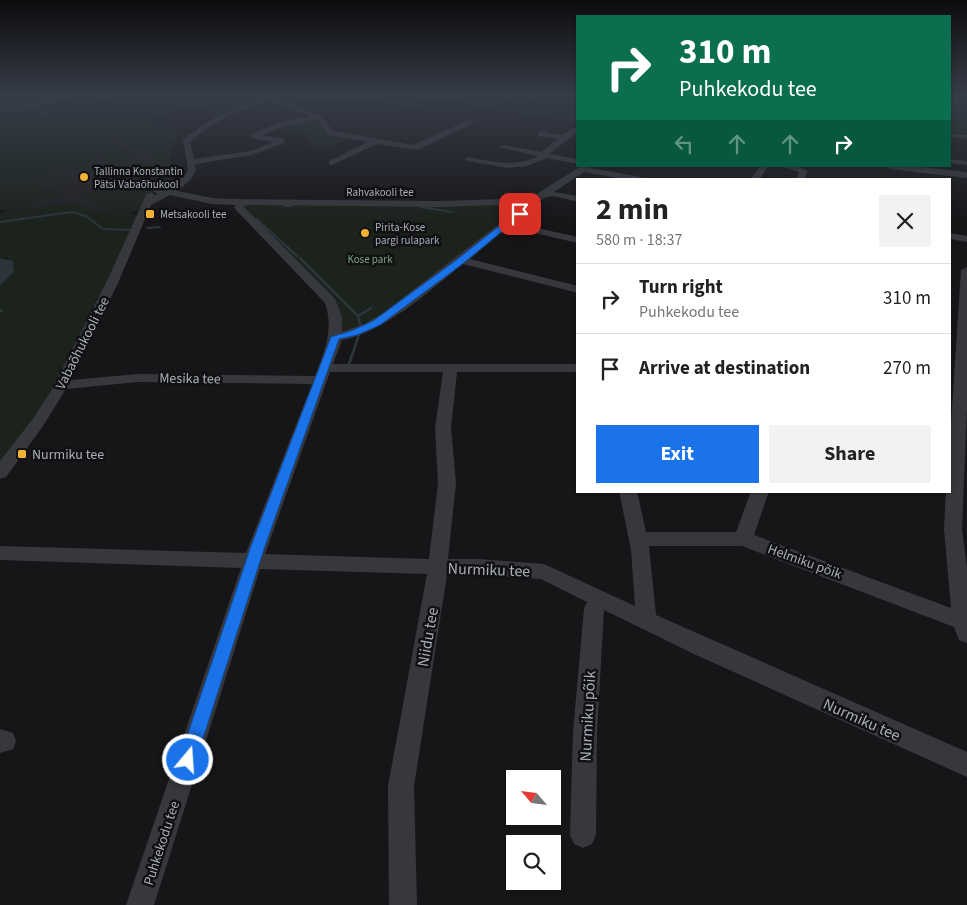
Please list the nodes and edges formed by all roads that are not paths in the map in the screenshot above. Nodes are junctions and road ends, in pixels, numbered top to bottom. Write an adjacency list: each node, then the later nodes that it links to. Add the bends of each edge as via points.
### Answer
1 (190, 137): 14 (street, Vabaõhukooli tee, via 186,141)
2 (260, 137): 14 (street, via 281,142 252,153)
3 (355, 137): 7 (street)
4 (438, 137): 9 (street)
5 (560, 137): 6 (street)
6 (565, 138): 11 (street, via 545,152)
7 (376, 141): 9 (street); 17 (street)
8 (503, 147): 11 (street)
9 (414, 148): 10 (street)
10 (405, 154)
11 (545, 156): 15 (street); 16 (street)
12 (468, 159): 15 (street, via 516,166)
13 (951, 161): 18 (street)
14 (190, 162): 28 (street, Vabaõhukooli tee, via 192,170 188,177)
15 (535, 162): 23 (street, via 542,165)
16 (576, 162)
17 (332, 163)
18 (967, 163)
19 (763, 167): 26 (street)
20 (788, 167): 27 (street, via 804,171)
21 (898, 167): 24 (street)
22 (586, 168): 25 (street); 29 (street)
23 (531, 172)
24 (967, 175)
25 (633, 178)
26 (755, 178)
27 (800, 178)
28 (169, 189): 31 (street, Rahvakooli tee, via 212,201); 33 (street, Vabaõhukooli tee)
29 (546, 194): 30 (street); 32 (street)
30 (576, 199)
31 (236, 202): 32 (street, Rahvakooli tee); 42 (street, via 331,302 336,317)
32 (529, 202): 34 (street, via 529,206)
33 (148, 203): 46 (street, Vabaõhukooli tee)
34 (506, 224): 37 (street); 38 (street)
35 (951, 236): 36 (street)
36 (967, 239)
37 (576, 240)
38 (462, 260): 40 (street); 42 (street, via 376,323)
39 (967, 270): 41 (street)
40 (576, 289)
41 (960, 325): 47 (street)
42 (335, 337): 45 (street, Puhkekodu tee)
43 (576, 368): 44 (street, Mesika tee)
44 (450, 369): 45 (street, Mesika tee); 55 (street, Niidu tee, via 443,428 447,483)
45 (322, 374): 46 (street, Mesika tee, via 138,378); 54 (street, Puhkekodu tee)
46 (61, 385): 48 (street, Vabaõhukooli tee, via 38,423)
47 (953, 463): 58 (street, via 953,529)
48 (0, 473)
49 (628, 493): 51 (street)
50 (759, 493): 52 (street)
51 (639, 539): 52 (street, Helmiku põik); 57 (street)
52 (743, 539): 58 (street, Helmiku põik)
53 (0, 553): 54 (street, Nurmiku tee)
54 (253, 561): 55 (street, Nurmiku tee); 61 (street, Puhkekodu tee)
55 (438, 567): 56 (street, Nurmiku tee, via 537,571); 62 (street, Niidu tee, via 401,786)
56 (598, 598): 57 (street, Nurmiku tee); 60 (street, Nurmiku põik, via 594,609 585,732)
57 (646, 621): 59 (street, Nurmiku tee)
58 (965, 627)
59 (967, 765)
60 (583, 835)
61 (140, 905)
62 (403, 905)

